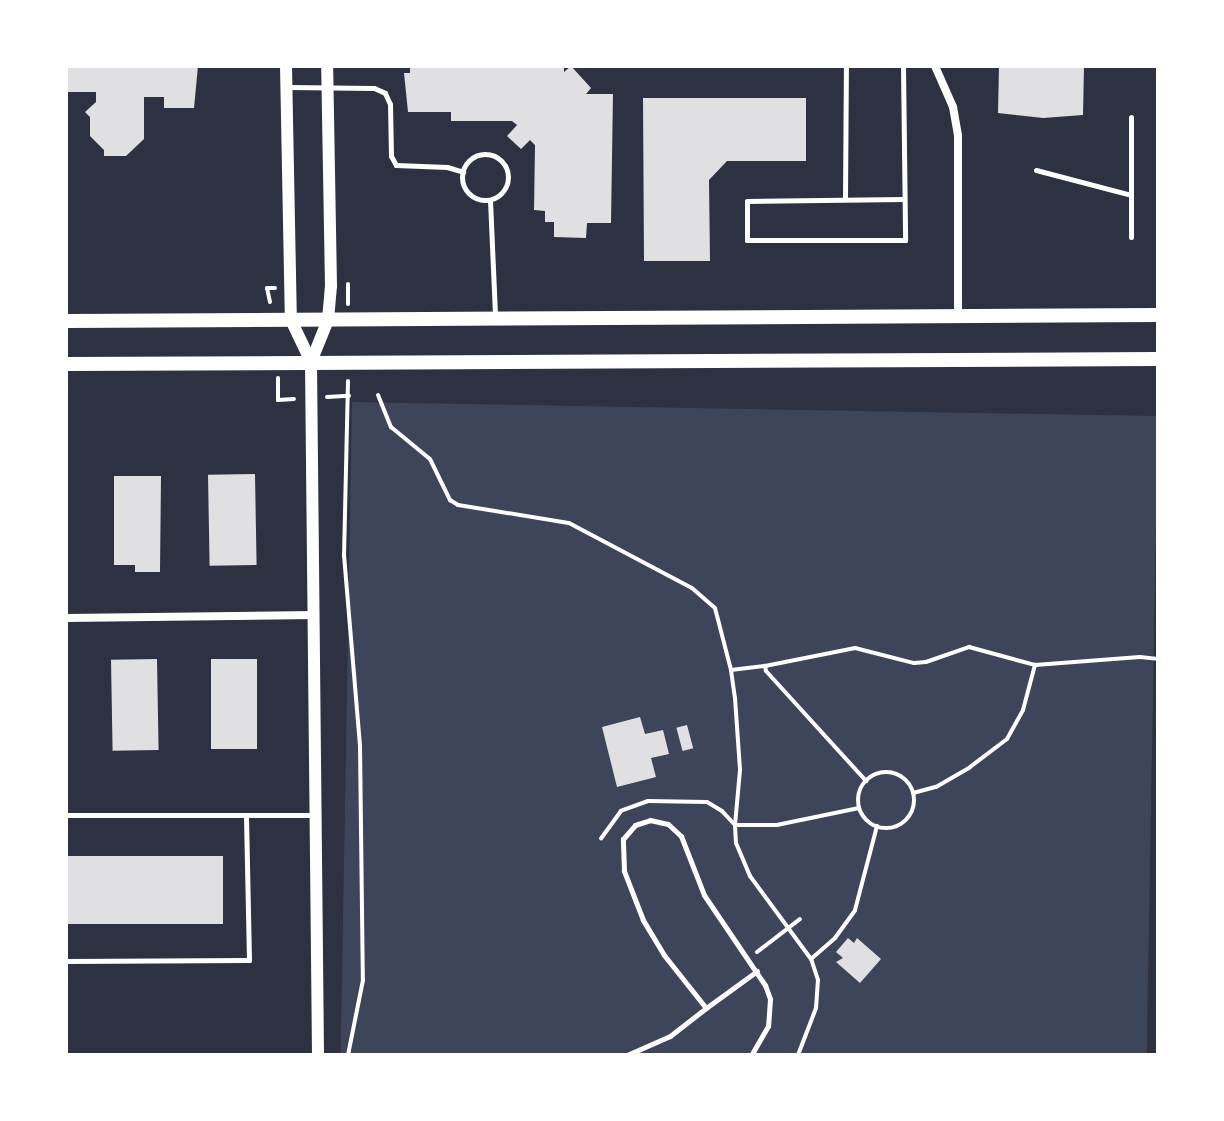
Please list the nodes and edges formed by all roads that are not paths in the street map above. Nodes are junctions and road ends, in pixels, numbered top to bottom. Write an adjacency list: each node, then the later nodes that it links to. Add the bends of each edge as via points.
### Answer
1 (286, 66): 6 (street)
2 (327, 66): 7 (street)
3 (846, 66): 12 (lane)
4 (903, 66): 13 (lane)
5 (935, 66): 17 (street, via 953,107 958,136)
6 (287, 87): 7 (lane); 18 (street)
7 (327, 88): 10 (lane, via 374,88 385,93 396,165); 19 (street)
8 (1131, 117): 11 (lane)
9 (1036, 170): 11 (lane)
10 (463, 172): 14 (lane, via 462,183 470,195); 14 (lane, via 479,155 500,160 508,181)
11 (1131, 195): 15 (lane)
12 (845, 199): 13 (lane); 13 (lane, via 747,201 747,240 905,240)
13 (904, 199)
14 (490, 200): 20 (lane)
15 (1131, 237)
16 (1158, 315): 17 (main road)
17 (958, 316): 20 (main road)
18 (291, 320): 19 (main road); 21 (main road); 23 (street)
19 (328, 320): 20 (main road); 23 (street)
20 (495, 320)
21 (66, 321)
22 (1158, 359): 23 (main road)
23 (311, 362): 24 (main road); 25 (street)
24 (66, 364)
25 (315, 615): 26 (street); 29 (street)
26 (66, 618)
27 (66, 815): 28 (lane)
28 (246, 815): 29 (lane); 30 (lane, via 249,960)
29 (316, 815): 33 (street)
30 (66, 961)
31 (757, 971): 32 (lane); 32 (lane, via 704,895 681,836 668,824 650,820 635,825 623,839 621,854 632,894 664,955); 35 (lane, via 770,999 770,1013)
32 (706, 1008): 34 (lane, via 670,1036)
33 (318, 1055)
34 (630, 1055)
35 (751, 1055)

